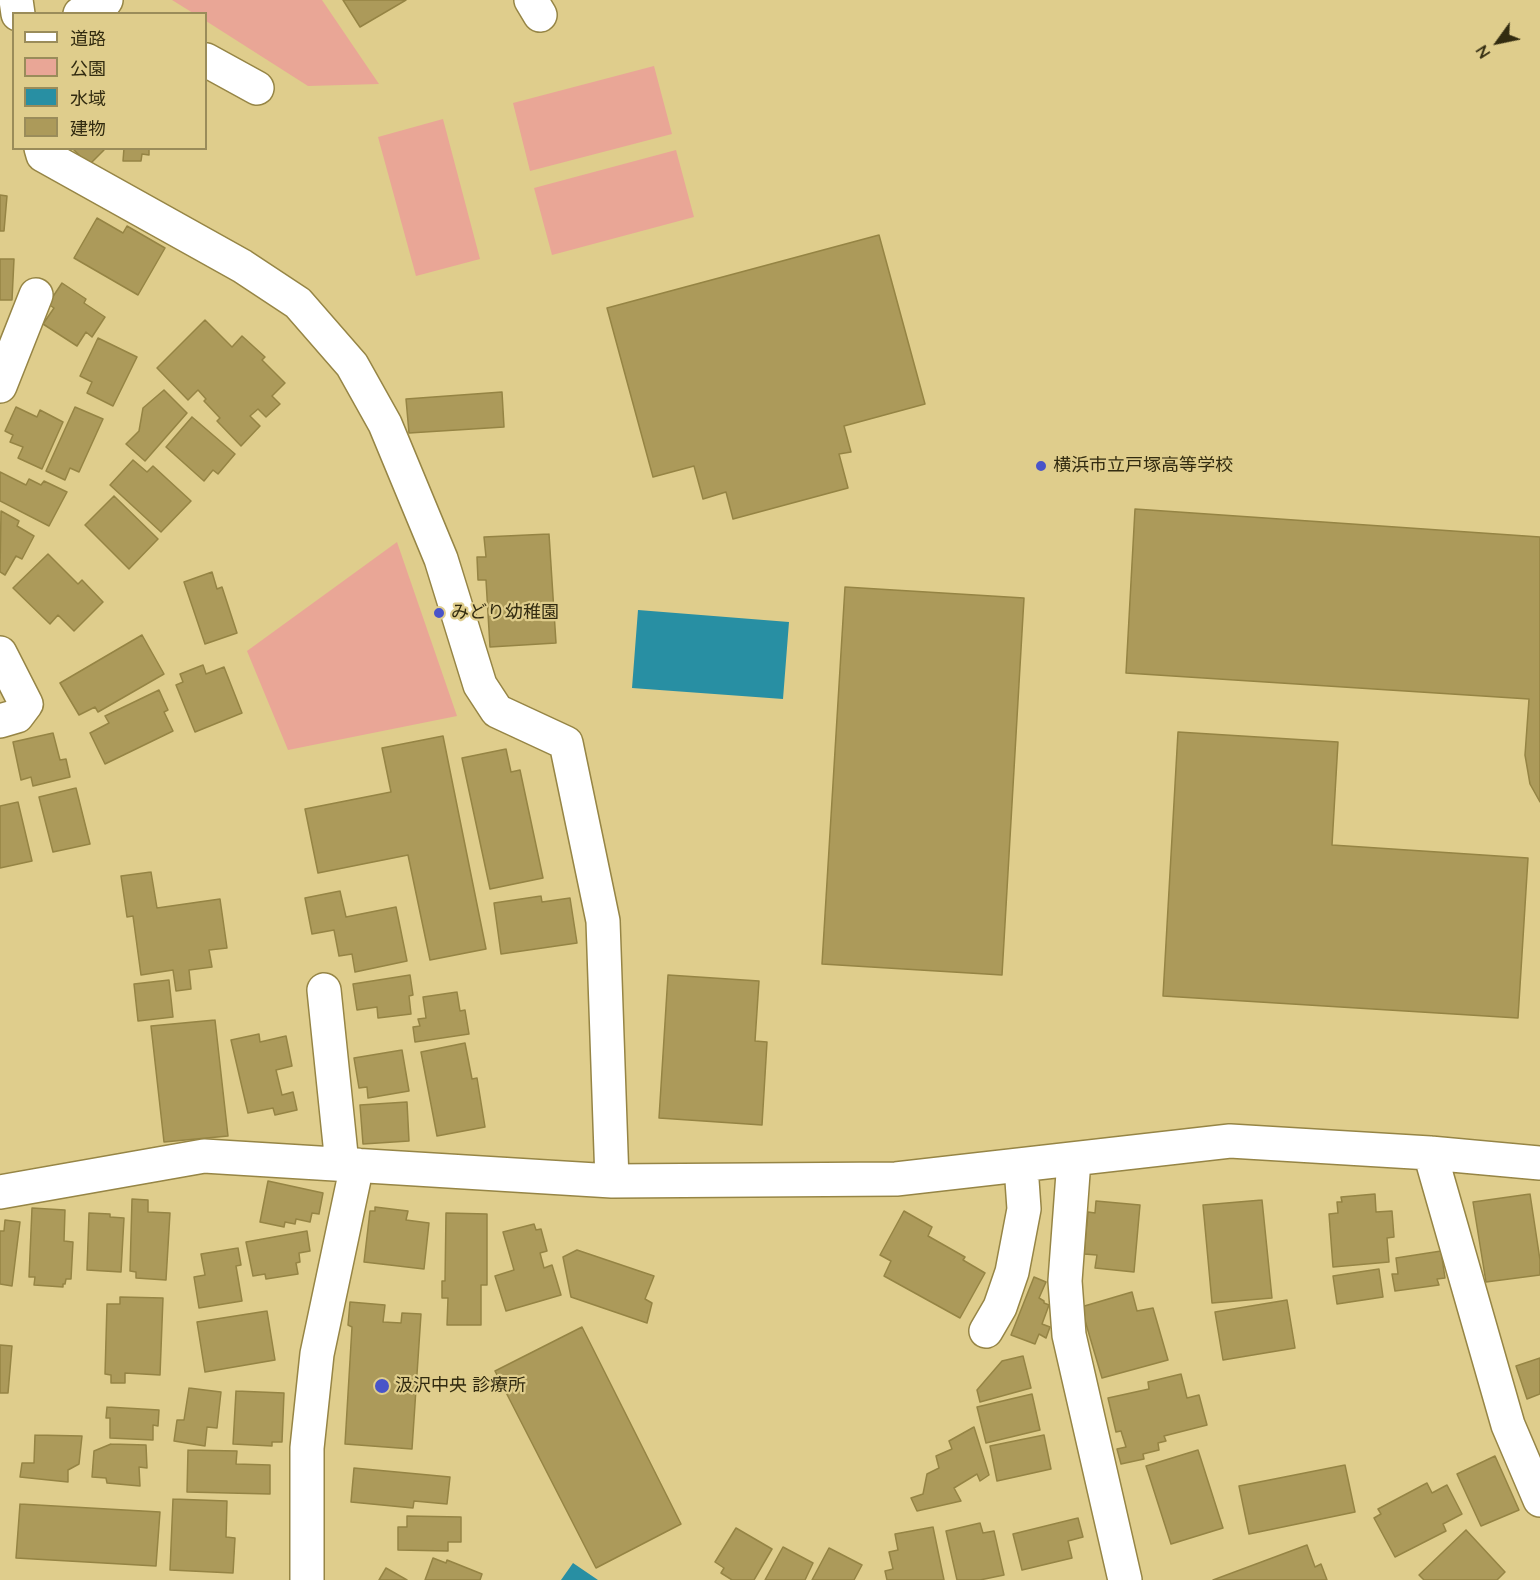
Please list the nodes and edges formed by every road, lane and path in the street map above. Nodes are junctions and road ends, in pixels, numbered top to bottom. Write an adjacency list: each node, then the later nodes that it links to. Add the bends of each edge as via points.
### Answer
1 (207, 61): 2 (street)
2 (257, 88)
3 (41, 150): 14 (street, via 43,155 242,266 298,303 345,356 385,423 412,487 441,559 480,685 496,711 566,743 603,921)
4 (36, 295): 5 (street)
5 (0, 386)
6 (0, 653): 7 (street, via 26,704 17,716)
7 (0, 721)
8 (324, 990): 12 (street)
9 (1430, 1154): 10 (street, via 1230,1141); 11 (street); 17 (street, via 1508,1425)
10 (1074, 1160): 13 (street); 19 (street, via 1065,1281 1069,1335)
11 (1540, 1163)
12 (349, 1165): 14 (street); 15 (street, via 204,1156); 18 (street, via 317,1354 307,1448)
13 (1022, 1166): 14 (street, via 896,1179); 16 (street, via 1024,1209 1012,1272 1000,1307)
14 (612, 1181)
15 (0, 1192)
16 (986, 1331)
17 (1540, 1500)
18 (307, 1580)
19 (1125, 1580)

